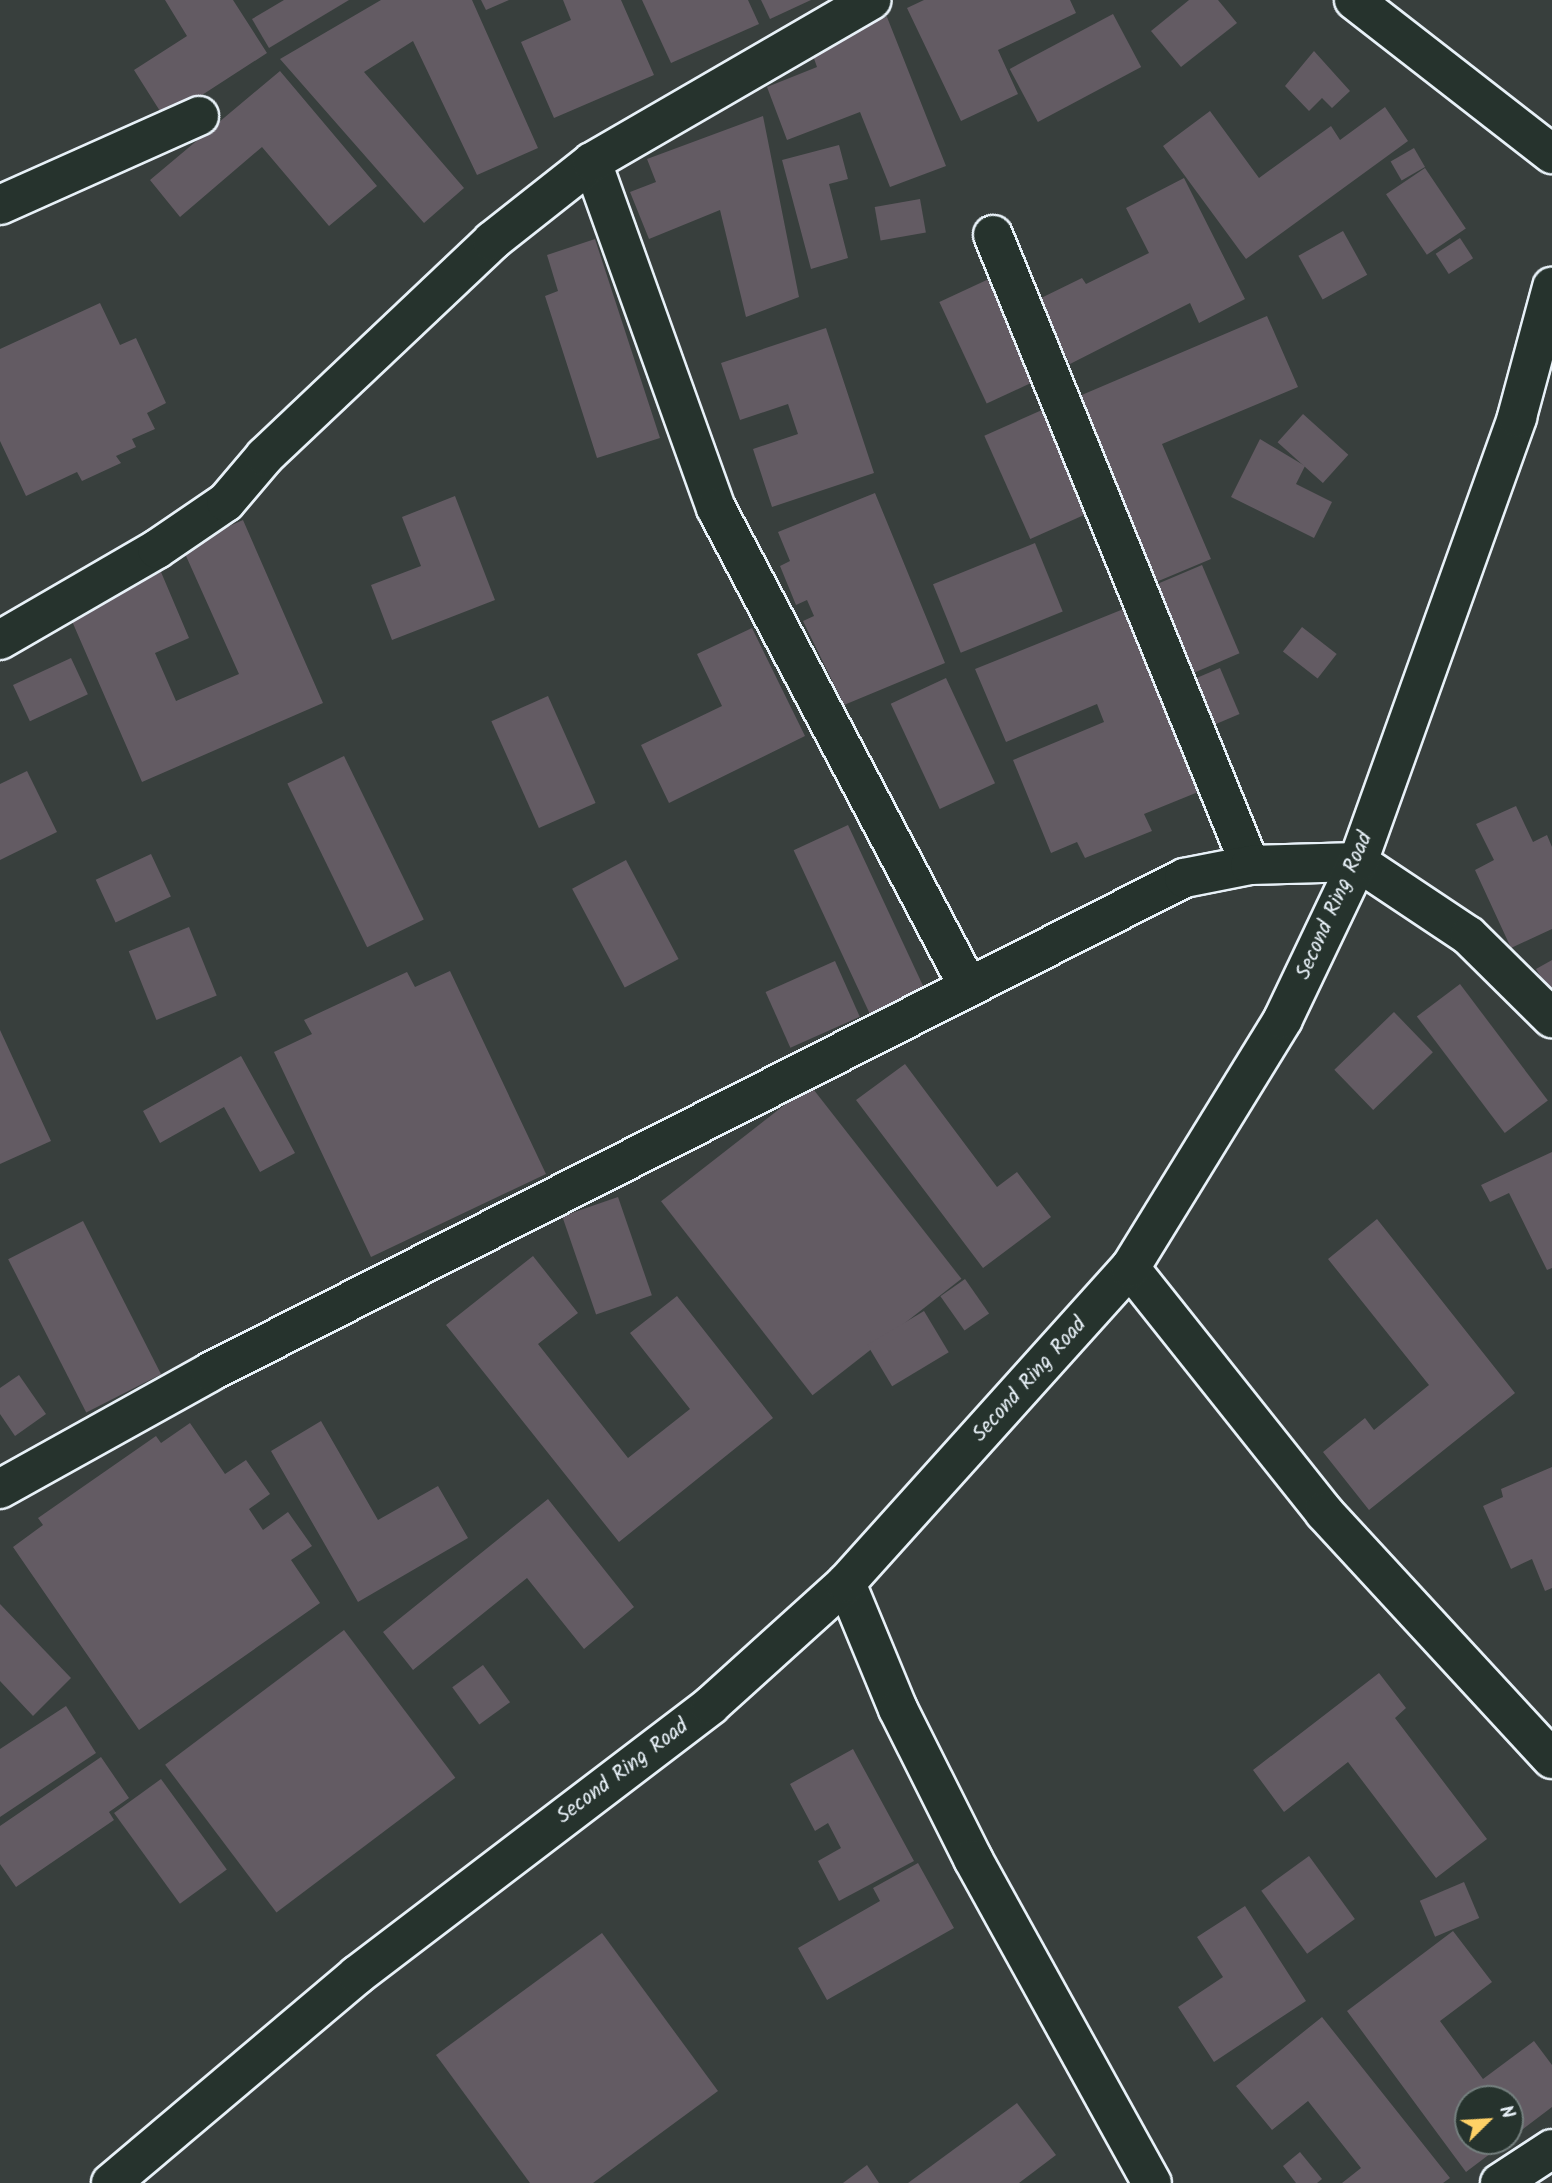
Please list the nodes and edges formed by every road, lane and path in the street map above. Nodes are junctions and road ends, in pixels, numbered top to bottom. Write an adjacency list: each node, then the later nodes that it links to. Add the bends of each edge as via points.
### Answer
1 (872, 0): 5 (street)
2 (1354, 0): 4 (street)
3 (199, 116): 6 (street)
4 (1552, 154)
5 (592, 162): 9 (street, via 492,241 265,456 226,502 157,549); 12 (street, via 716,508)
6 (0, 205)
7 (993, 235): 11 (street)
8 (1552, 287): 10 (street, Second Ring Road, via 1517,417)
9 (0, 640)
10 (1359, 862): 11 (street); 13 (street, via 1469,936); 14 (street, Second Ring Road, via 1283,1019)
11 (1250, 865): 12 (street, via 1184,878)
12 (968, 986): 15 (street, via 223,1366)
13 (1552, 1018)
14 (1130, 1268): 16 (street, Second Ring Road); 17 (street, via 1324,1512)
15 (0, 1489)
16 (846, 1583): 19 (street, Second Ring Road, via 710,1705 357,1975); 20 (street, via 898,1709 973,1858)
17 (1552, 1759)
18 (1552, 2149): 21 (street)
19 (118, 2181)
20 (1152, 2183)
21 (1500, 2183)

